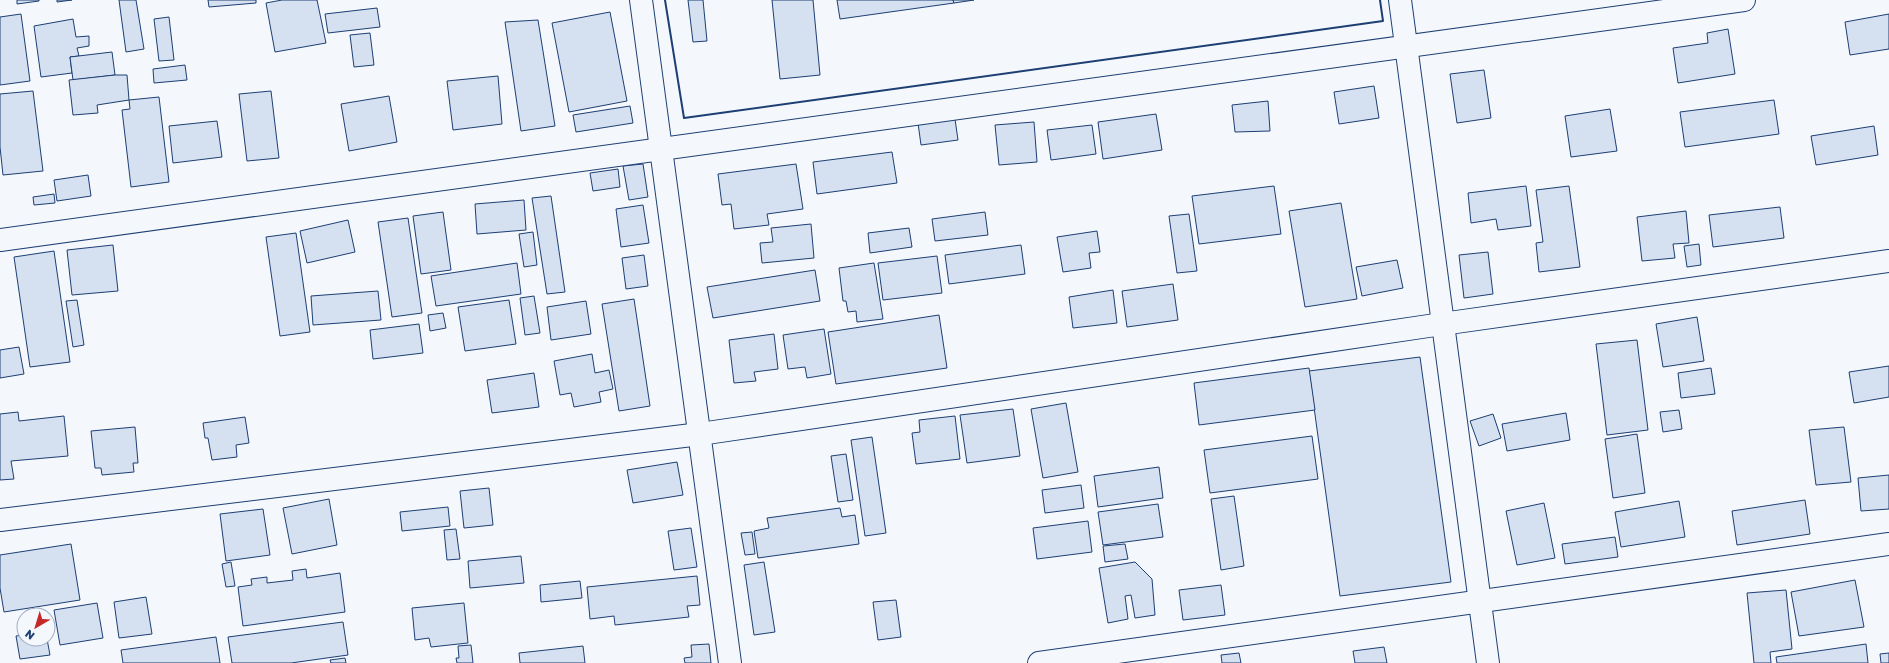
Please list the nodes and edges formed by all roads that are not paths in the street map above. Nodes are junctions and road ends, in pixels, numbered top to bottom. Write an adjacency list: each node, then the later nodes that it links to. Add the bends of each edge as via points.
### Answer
1 (641, 0): 5 (street)
2 (1400, 0): 4 (street)
3 (1744, 0): 4 (street)
4 (1405, 45): 5 (street); 8 (street)
5 (662, 149): 6 (street); 9 (street)
6 (0, 240)
7 (1889, 261): 8 (street)
8 (1442, 324): 9 (street); 12 (street)
9 (700, 434): 10 (street); 13 (street)
10 (0, 520)
11 (1889, 544): 12 (street)
12 (1480, 601): 14 (street); 15 (street)
13 (730, 663)
14 (1039, 663)
15 (1488, 663)

